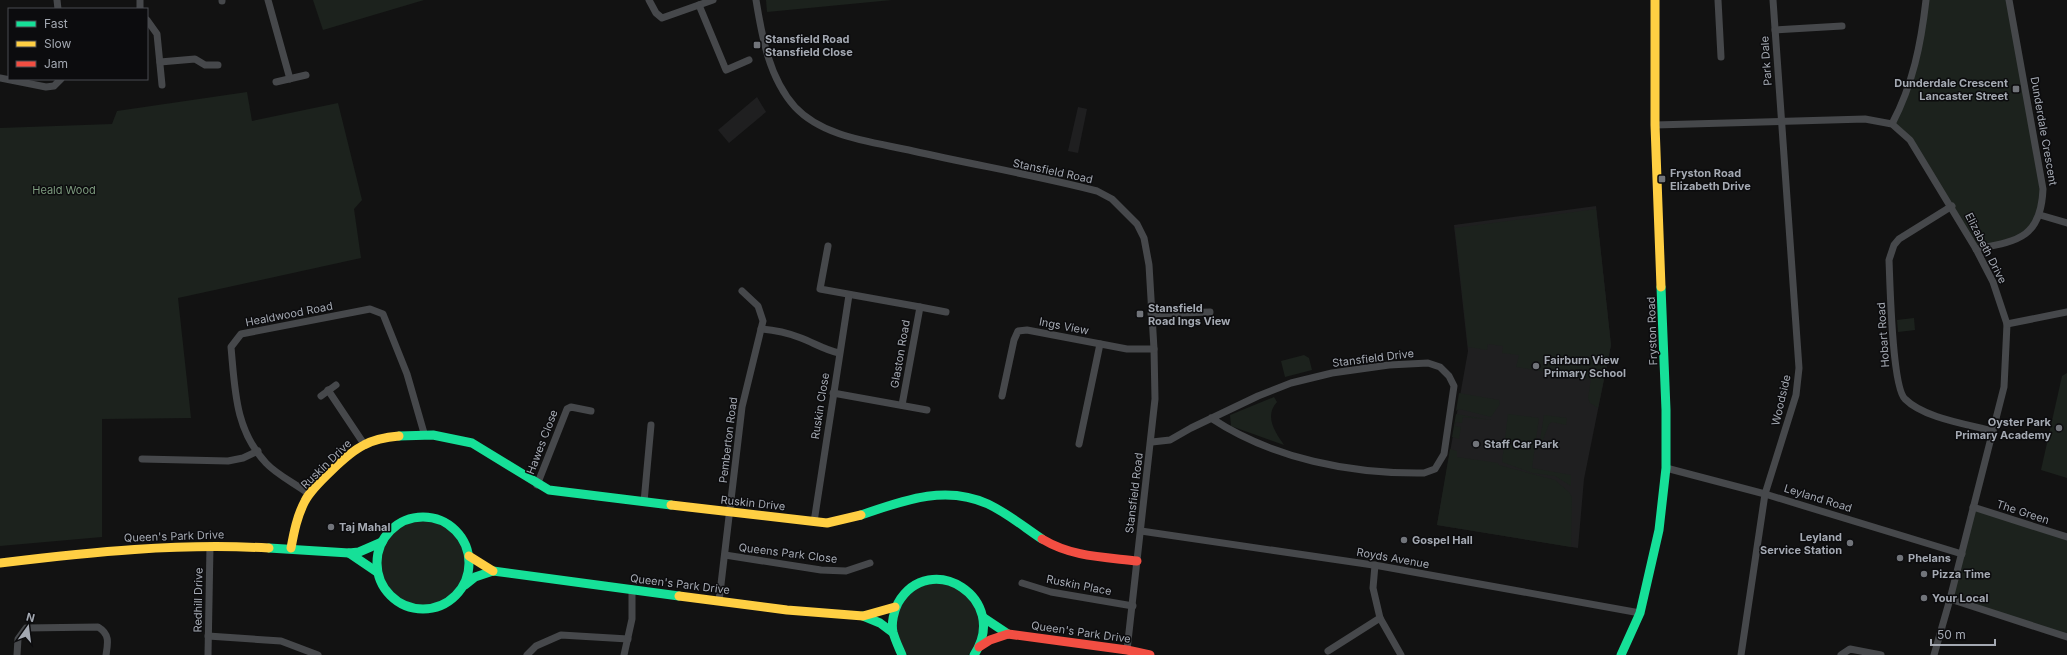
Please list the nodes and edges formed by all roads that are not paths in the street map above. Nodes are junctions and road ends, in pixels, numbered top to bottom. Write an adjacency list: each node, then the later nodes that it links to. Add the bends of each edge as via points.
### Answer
1 (268, 0): 19 (street)
2 (649, 0): 10 (street, via 662,18)
3 (713, 0): 10 (street)
4 (756, 0): 38 (street, Stansfield Road, via 773,71 796,108 813,121 837,134 1080,187 1096,191 1112,200 1128,214 1144,238 1149,265)
5 (1655, 0): 26 (street, Fryston Road)
6 (1718, 0): 14 (street)
7 (1773, 0): 13 (street, Park Dale)
8 (1926, 0): 25 (street, via 1914,70 1904,100)
9 (2009, 0): 28 (street, Dunderdale Crescent, via 2043,189)
10 (699, 5): 15 (street, via 726,70)
11 (148, 21): 16 (street, via 157,34)
12 (1842, 26): 13 (street)
13 (1775, 30): 24 (street, Park Dale)
14 (1721, 57)
15 (750, 60)
16 (160, 62): 17 (street, via 195,59 205,65); 23 (street)
17 (218, 64)
18 (306, 75): 19 (street)
19 (290, 79): 22 (street)
20 (10, 80): 21 (street, via 46,87 54,86)
21 (60, 80)
22 (276, 82)
23 (162, 85)
24 (1781, 121): 25 (street, via 1865,119); 26 (street); 64 (street, Woodside, via 1799,368 1787,426)
25 (1892, 124): 27 (street, Elizabeth Drive, via 1910,140)
26 (1655, 125): 61 (street, Fryston Road, via 1666,402)
27 (1952, 206): 31 (street, Elizabeth Drive); 54 (street, Hobart Road, via 1899,239 1891,252 1889,260 1897,377 1903,397 1917,408)
28 (2040, 214): 29 (street); 31 (street, via 2025,234 2012,242)
29 (2067, 223)
30 (828, 246): 33 (street, Glaston Road, via 820,288)
31 (1976, 249): 39 (street, Elizabeth Drive, via 1993,282)
32 (742, 291): 40 (street, Pemberton Road, via 758,306 763,321)
33 (849, 295): 34 (street, Glaston Road); 43 (street, Ruskin Close)
34 (920, 308): 35 (street, Glaston Road); 49 (street, Glaston Road)
35 (946, 312)
36 (1210, 312): 38 (street)
37 (2067, 312): 39 (street)
38 (1151, 314): 42 (street, Stansfield Road)
39 (2007, 324): 54 (street, Elizabeth Drive, via 2004,387)
40 (761, 329): 43 (street, via 780,331); 67 (street, Pemberton Road, via 742,407)
41 (1100, 344): 42 (street, Ings View, via 1127,349); 48 (street, Ings View, via 1027,330 1018,331); 58 (street, Ings View)
42 (1154, 349): 56 (street, Stansfield Road, via 1155,399)
43 (839, 353): 46 (street, Ruskin Close)
44 (336, 385): 45 (street)
45 (328, 390): 47 (street); 57 (street, Ruskin Drive)
46 (833, 393): 49 (street, Glaston Road); 68 (street, Ruskin Close)
47 (321, 396)
48 (1002, 396)
49 (902, 405): 50 (street, Glaston Road)
50 (927, 410)
51 (592, 411): 62 (street, Hawes Close, via 571,407 567,409)
52 (1211, 418): 52 (street, Stansfield Drive, via 1234,434 1289,456 1353,468 1424,473 1435,469 1444,454 1454,386 1440,367 1428,362 1389,364 1332,373 1291,383); 56 (street, Stansfield Drive, via 1170,440)
53 (650, 425): 65 (street)
54 (1993, 431): 66 (street, Elizabeth Drive)
55 (424, 433): 57 (street, Ruskin Drive, via 395,436); 59 (street, Healdwood Road, via 407,374 383,314 370,309 241,334 231,347 237,409 248,438); 62 (street, Ruskin Drive, via 470,442 491,452)
56 (1152, 442): 69 (street, Stansfield Road)
57 (364, 444): 63 (street, Ruskin Drive)
58 (1079, 444)
59 (258, 451): 60 (street, via 228,461); 63 (street, Healdwood Road, via 267,464)
60 (142, 459)
61 (1666, 468): 64 (street, Leyland Road); 91 (street, Fryston Road, via 1659,530)
62 (537, 485): 65 (street, Ruskin Drive, via 560,492)
63 (309, 494): 73 (street, Ruskin Drive, via 297,521)
64 (1765, 494): 75 (street, Leyland Road); 114 (street, Woodside)
65 (644, 502): 67 (street, Ruskin Drive)
66 (1973, 507): 70 (street, The Green); 75 (street, Elizabeth Drive)
67 (731, 513): 68 (street, Ruskin Drive); 76 (street, Pemberton Road)
68 (814, 522): 78 (street, Ruskin Drive, via 845,521 919,495 960,495 994,507 1064,550)
69 (1141, 531): 78 (street, Stansfield Road); 81 (street, Royds Avenue)
70 (2067, 537)
71 (382, 542): 74 (street, Queen's Park Drive); 77 (street, Queen's Park Drive, via 391,529 404,520 418,517 434,518 456,529 465,542); 83 (street, Queen's Park Drive, via 378,551)
72 (210, 546): 73 (street, Queen's Park Drive); 79 (street, Queen's Park Drive, via 100,551); 97 (street, Redhill Drive)
73 (291, 548): 74 (street, Queen's Park Drive)
74 (349, 553): 83 (street, Queen's Park Drive)
75 (1962, 554): 87 (street, Elizabeth Drive)
76 (725, 555): 80 (street, Queens Park Close, via 821,570 846,571); 88 (street, Pemberton Road)
77 (469, 556): 82 (street, Queen's Park Drive); 85 (street, Queen's Park Drive, via 469,571)
78 (1137, 561): 89 (street, Stansfield Road)
79 (0, 563)
80 (870, 563)
81 (1375, 565): 91 (street, Royds Avenue); 94 (street, via 1373,588)
82 (493, 571): 85 (street, Queen's Park Drive, via 476,577); 86 (street, Queen's Park Drive)
83 (377, 572): 85 (street, Queen's Park Drive, via 388,594 400,604 414,609 429,609 443,605 456,597)
84 (1022, 583): 89 (street, Ruskin Place, via 1051,592)
85 (465, 585)
86 (632, 589): 88 (street, Queen's Park Drive); 99 (street, via 632,619)
87 (1950, 599): 98 (street); 117 (street, Elizabeth Drive)
88 (719, 601): 92 (street, Queen's Park Drive)
89 (1133, 606): 101 (street, Stansfield Road)
90 (895, 607): 92 (street, Queen's Park Drive); 93 (street, via 902,596 918,583 928,580 949,580 971,592 980,604); 95 (street)
91 (1640, 613): 113 (street, Fryston Road)
92 (864, 616): 95 (street, Queen's Park Drive)
93 (984, 618): 96 (street, Queen's Park Drive); 100 (street, via 984,633)
94 (1380, 618): 102 (street); 112 (street)
95 (892, 632): 109 (street, via 895,644)
96 (1008, 634): 100 (street, Queen's Park Drive); 101 (street, Queen's Park Drive)
97 (208, 636): 105 (street, Redhill Drive); 106 (street, via 282,641)
98 (2067, 637)
99 (628, 639): 107 (street, via 561,636 536,646); 108 (street)
100 (979, 647): 110 (street)
101 (1127, 650): 111 (street, Queen's Park Drive)
102 (1328, 651)
103 (17, 655): 104 (street, via 18,639 26,628 98,626 108,640)
104 (106, 655)
105 (208, 655)
106 (318, 655)
107 (527, 655)
108 (624, 655)
109 (902, 655)
110 (974, 655)
111 (1150, 655)
112 (1401, 655)
113 (1621, 655)
114 (1741, 655)
115 (1841, 655): 116 (street, via 1850,649)
116 (1881, 655)
117 (1934, 655)

